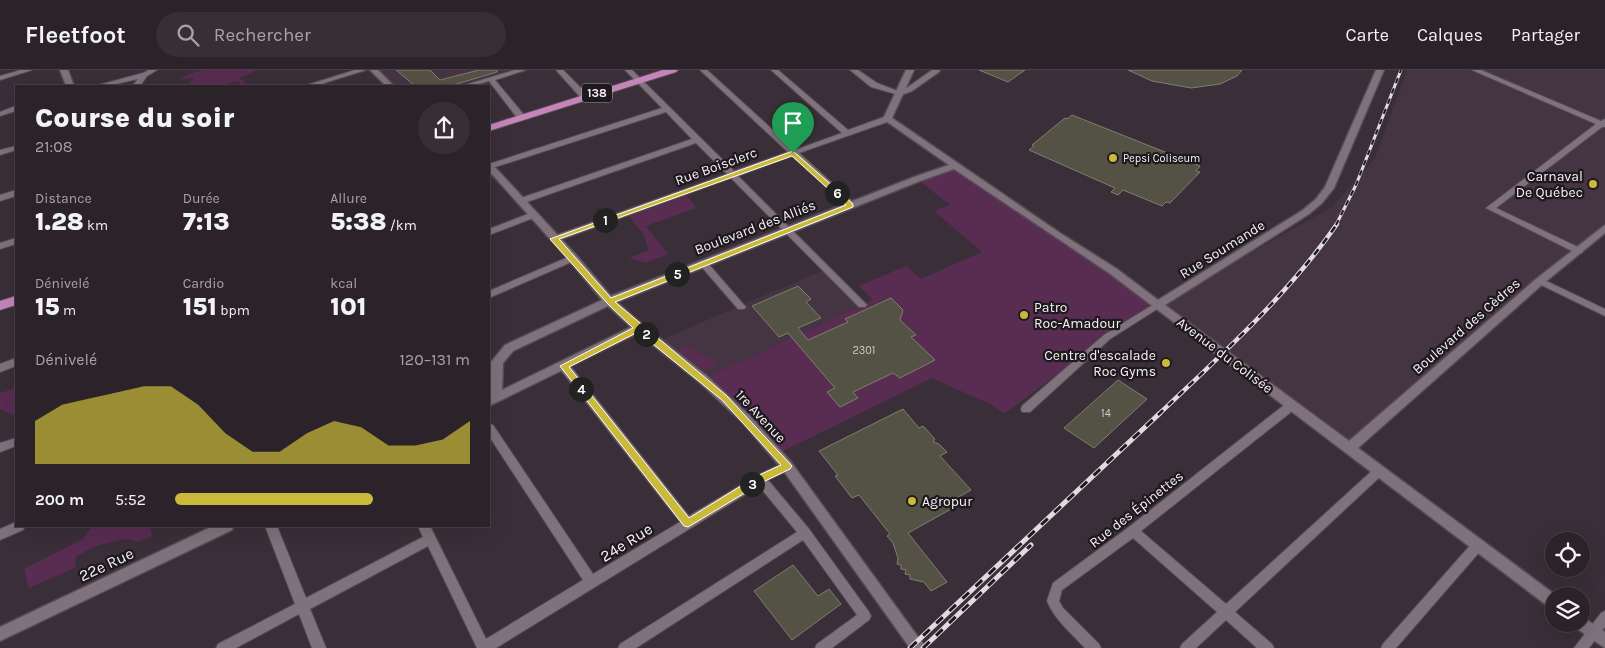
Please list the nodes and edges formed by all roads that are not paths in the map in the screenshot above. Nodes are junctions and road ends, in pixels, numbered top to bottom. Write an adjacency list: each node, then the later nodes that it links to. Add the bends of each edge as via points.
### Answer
1 (29, 70): 18 (street)
2 (64, 70): 21 (street)
3 (154, 70): 17 (street)
4 (363, 70): 24 (street)
5 (374, 70): 25 (street)
6 (523, 70): 19 (street)
7 (559, 70): 28 (street)
8 (628, 70): 20 (street)
9 (673, 70): 20 (main road, 138)
10 (703, 70): 40 (street)
11 (774, 70): 36 (street)
12 (853, 70): 27 (street, via 874,85)
13 (910, 70): 27 (street)
14 (937, 70): 27 (street)
15 (1380, 70): 62 (street, Rue Soumande, via 1328,188 1319,201)
16 (1475, 70): 34 (street)
17 (145, 75): 22 (street); 23 (street)
18 (0, 78)
19 (491, 79): 26 (street); 32 (street)
20 (639, 80): 28 (main road, 138); 30 (street)
21 (70, 85)
22 (103, 85)
23 (137, 85)
24 (311, 85)
25 (389, 85)
26 (469, 85)
27 (899, 93): 33 (street)
28 (585, 97): 32 (main road, 138)
29 (15, 109): 31 (street)
30 (668, 109): 37 (street); 42 (street)
31 (0, 114)
32 (520, 117): 35 (main road, 138)
33 (887, 120): 36 (street, Rue Boisclerc); 41 (street, Avenue du Colisée)
34 (1604, 123): 55 (street, via 1490,208)
35 (490, 128)
36 (848, 134): 40 (street, Rue Boisclerc)
37 (696, 140): 43 (street); 46 (street)
38 (15, 148): 39 (street)
39 (0, 153)
40 (793, 153): 43 (street, Rue Boisclerc); 47 (street)
41 (955, 166): 47 (street, Boulevard des Alliés); 62 (street, Avenue du Colisée)
42 (490, 169): 46 (street, 1re Avenue)
43 (733, 175): 50 (street); 52 (street, Rue Boisclerc)
44 (15, 193): 45 (street)
45 (0, 198)
46 (521, 201): 48 (street, 1re Avenue)
47 (851, 205): 50 (street, Boulevard des Alliés)
48 (533, 215): 51 (street); 52 (street, 1re Avenue)
49 (1605, 228): 55 (street, Boulevard des Cèdres)
50 (786, 230): 57 (street, Boulevard des Alliés); 63 (street)
51 (490, 232)
52 (554, 239): 56 (street, 1re Avenue)
53 (15, 241): 54 (street)
54 (0, 246)
55 (1579, 251): 58 (street, Boulevard des Cèdres)
56 (573, 258): 59 (street); 61 (street, 1re Avenue)
57 (703, 263): 61 (street, Boulevard des Alliés); 65 (street)
58 (1540, 281): 66 (street); 77 (street, Boulevard des Cèdres)
59 (490, 295)
60 (15, 300): 64 (main road)
61 (609, 301): 67 (street, 1re Avenue); 71 (street, Boulevard des Alliés, via 510,348 497,362)
62 (1159, 304): 72 (street, Avenue du Colisée); 73 (street, Rue Soumande, via 1107,337)
63 (862, 305)
64 (0, 306)
65 (741, 307)
66 (1605, 313)
67 (639, 328): 69 (street); 78 (street, 1re Avenue, via 724,398)
68 (15, 362): 70 (street)
69 (564, 366): 71 (street); 81 (street)
70 (0, 368)
71 (492, 400)
72 (1292, 405): 77 (street, Avenue du Colisée); 86 (street, Rue des Épinettes)
73 (1026, 409)
74 (490, 430): 91 (street)
75 (15, 442): 76 (street)
76 (0, 448)
77 (1350, 448): 79 (street, Avenue du Colisée)
78 (787, 466): 80 (street, 24e Rue); 106 (street, 1re Avenue)
79 (1379, 470): 90 (street, Avenue du Colisée); 94 (street)
80 (760, 479): 81 (street, 24e Rue); 87 (street)
81 (688, 523): 91 (street, 24e Rue)
82 (17, 527): 88 (street)
83 (225, 527): 99 (street, 22e Rue)
84 (271, 527): 93 (street)
85 (424, 527): 89 (street)
86 (1133, 531): 94 (street); 107 (street, Rue des Épinettes, via 1057,587 1053,601 1059,612)
87 (805, 532): 104 (street); 105 (street, via 865,616)
88 (0, 534)
89 (430, 539): 93 (street); 103 (street)
90 (1478, 545): 92 (street, Avenue du Colisée); 110 (street)
91 (592, 583): 103 (street, 24e Rue)
92 (1545, 595)
93 (303, 606): 101 (street); 102 (street)
94 (1226, 612): 108 (street); 109 (street)
95 (1605, 617): 96 (street)
96 (1590, 625)
97 (1590, 629): 100 (street)
98 (1586, 632): 111 (street)
99 (0, 634)
100 (1605, 641)
101 (223, 648)
102 (319, 648)
103 (484, 648)
104 (626, 648)
105 (822, 648)
106 (919, 648)
107 (1094, 648)
108 (1187, 648)
109 (1267, 648)
110 (1388, 648)
111 (1581, 648)

